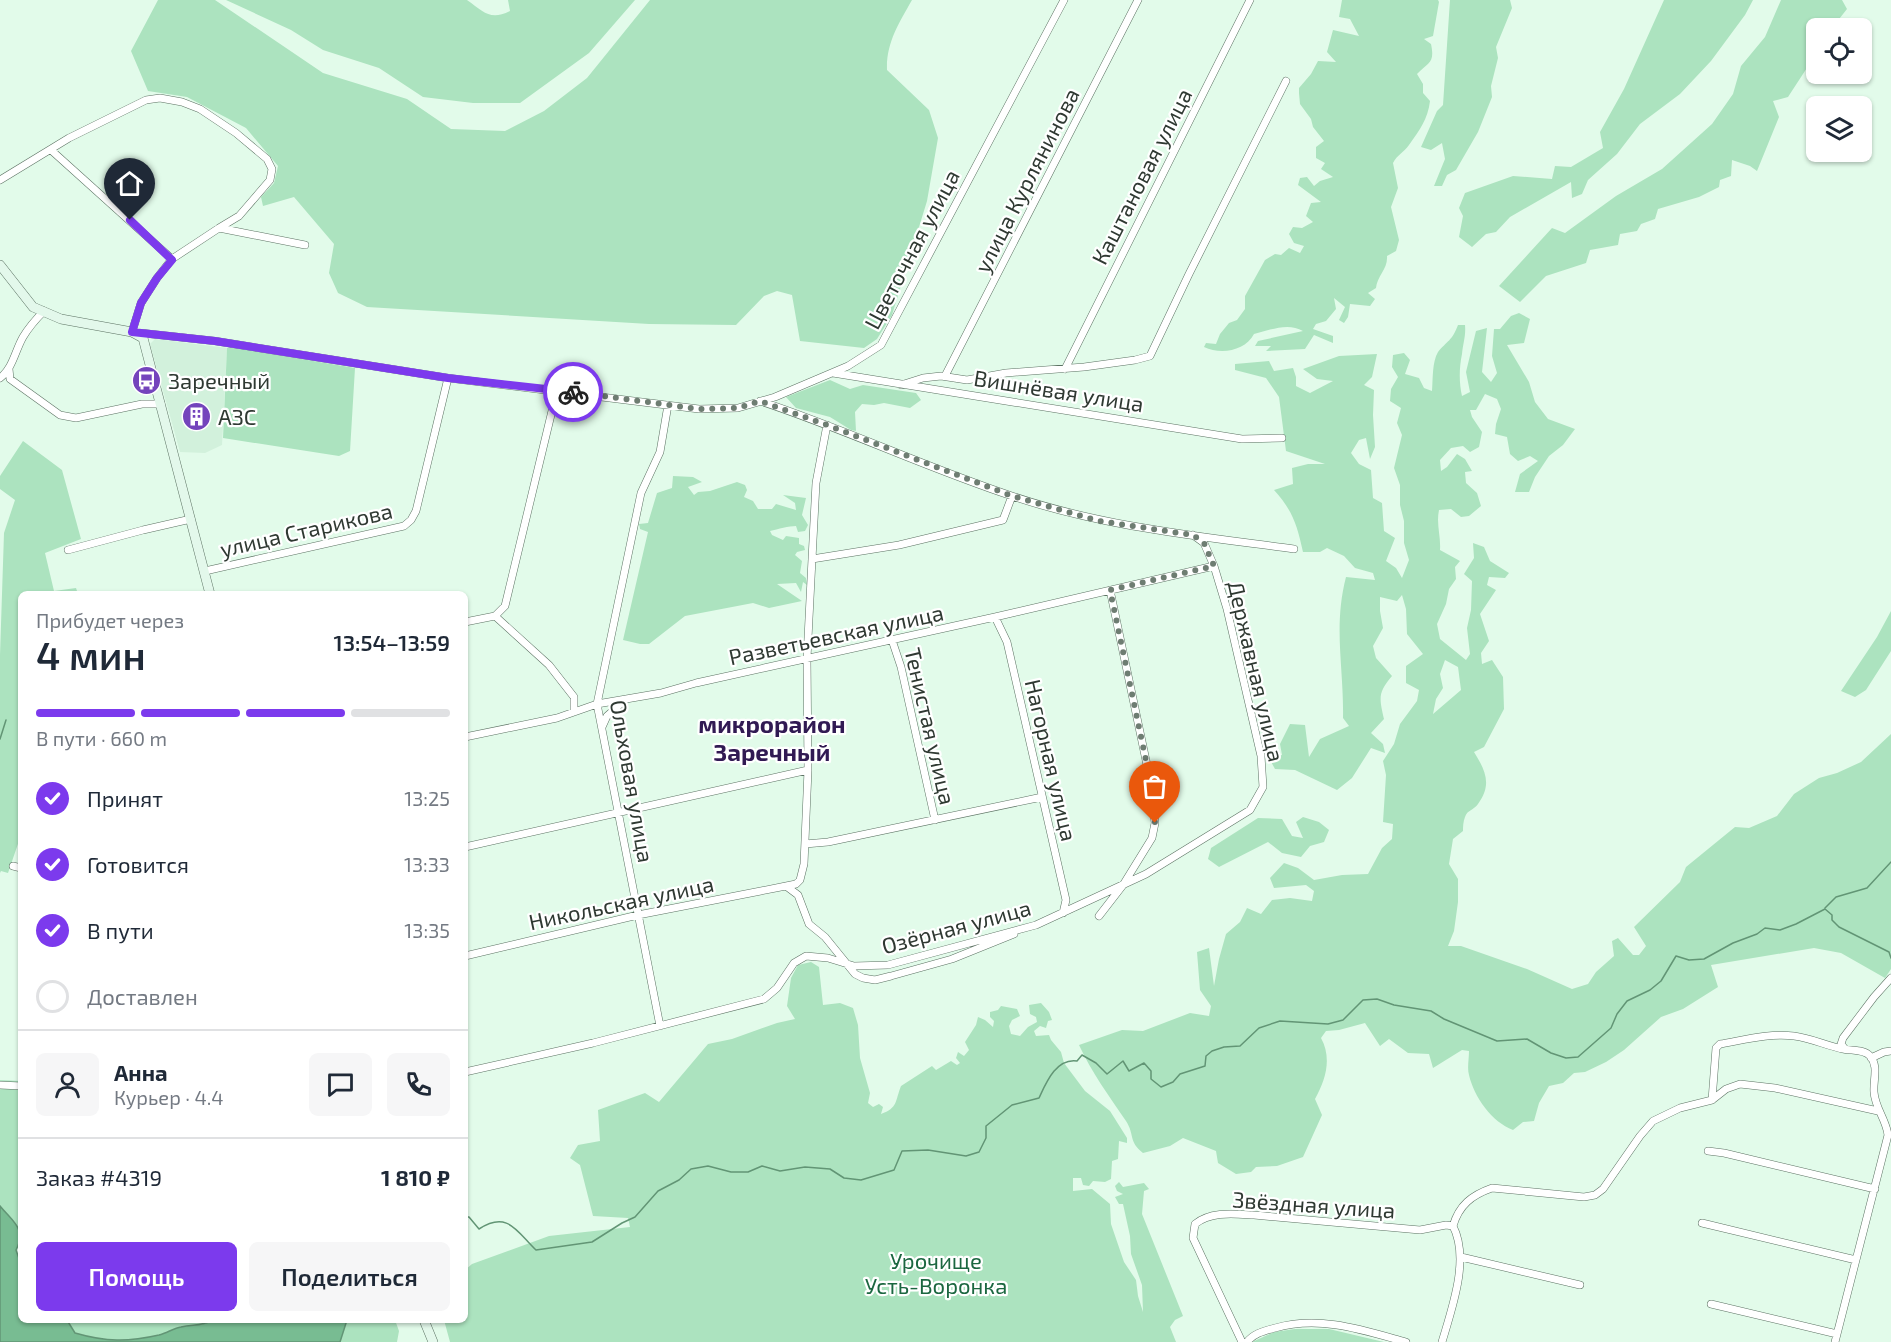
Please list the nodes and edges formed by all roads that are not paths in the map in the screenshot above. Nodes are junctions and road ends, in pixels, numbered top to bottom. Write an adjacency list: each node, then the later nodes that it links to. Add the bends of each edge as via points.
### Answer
1 (1064, 0): 15 (street, Цветочная улица, via 881,345)
2 (1138, 0): 16 (street, улица Курлянинова)
3 (1250, 0): 14 (street, Каштановая улица)
4 (1286, 81): 14 (street, via 1150,356)
5 (51, 150): 6 (street); 7 (street, via 146,100 160,98 200,109 236,133 267,159 272,169 270,180 239,216); 9 (street)
6 (0, 180)
7 (219, 228): 8 (street); 9 (street)
8 (305, 244)
9 (172, 260): 12 (street, via 141,303)
10 (0, 265): 11 (street, Цветочная улица, via 33,307)
11 (44, 311): 12 (street, Цветочная улица, via 61,319); 13 (street, via 23,338)
12 (132, 332): 17 (street, Цветочная улица, via 215,341); 22 (street, via 143,338)
13 (9, 369): 18 (street); 22 (street, via 10,379 60,415 76,418 142,404)
14 (1065, 369): 16 (street, via 967,380)
15 (830, 373): 19 (street, Вишнёвая улица); 21 (street, Цветочная улица)
16 (945, 376): 19 (street)
17 (448, 378): 20 (street, Цветочная улица); 33 (street, улица Старикова, via 416,511 404,526)
18 (1, 379)
19 (901, 385): 25 (street, Вишнёвая улица, via 1242,439)
20 (557, 390): 23 (street, Цветочная улица); 36 (street, via 505,606)
21 (760, 401): 23 (street, Цветочная улица, via 738,408); 24 (street)
22 (161, 404): 27 (street)
23 (668, 405): 42 (street, Ольховая улица, via 660,452 641,493)
24 (827, 425): 26 (street); 31 (street, via 816,483)
25 (1282, 438)
26 (1012, 496): 28 (street, via 1099,521); 31 (street, via 1003,520)
27 (191, 519): 30 (street); 33 (street)
28 (1193, 535): 29 (street); 32 (street, Державная улица, via 1204,543)
29 (1294, 549)
30 (68, 550)
31 (812, 559): 40 (street)
32 (1214, 566): 34 (street, Разветьевская улица); 47 (street, Державная улица, via 1261,756)
33 (205, 571): 35 (street)
34 (1110, 590): 37 (street, Разветьевская улица); 53 (street, via 1151,784 1155,823 1152,838)
35 (209, 591)
36 (495, 616): 38 (street); 43 (street, via 549,665 574,697)
37 (995, 617): 39 (street, Разветьевская улица); 48 (street, Нагорная улица, via 1007,642)
38 (468, 621)
39 (892, 640): 40 (street, Разветьевская улица); 50 (street, Тенистая улица)
40 (807, 658): 41 (street, Разветьевская улица); 46 (street)
41 (625, 700): 42 (street, Разветьевская улица); 44 (street, via 607,716)
42 (597, 704): 43 (street, Разветьевская улица); 44 (street, Ольховая улица)
43 (574, 712): 45 (street, Разветьевская улица)
44 (602, 727): 49 (street, Ольховая улица)
45 (468, 736)
46 (808, 770): 49 (street); 51 (street)
47 (1263, 787): 53 (street, Озёрная улица, via 1250,810)
48 (1042, 797): 50 (street); 55 (street, Нагорная улица, via 1066,900)
49 (619, 813): 52 (street); 56 (street, Ольховая улица)
50 (935, 820): 51 (street)
51 (805, 844): 54 (street, via 803,875 796,884)
52 (468, 846)
53 (1123, 885): 55 (street, Озёрная улица); 57 (street)
54 (786, 886): 56 (street, Никольская улица); 60 (street, via 798,895 809,924)
55 (1064, 913): 58 (street, Озёрная улица)
56 (639, 915): 59 (street, Никольская улица); 62 (street, Ольховая улица)
57 (1099, 916)
58 (1017, 930): 60 (street, Озёрная улица, via 888,965); 60 (street, via 1013,936 952,959 875,980 855,974)
59 (468, 955)
60 (845, 963): 62 (street, Озёрная улица, via 828,958 800,958 764,999)
61 (1891, 978): 63 (street, via 1843,1038 1841,1044)
62 (660, 1026): 66 (street, Озёрная улица)
63 (1845, 1049): 65 (street, via 1863,1052); 69 (street, via 1775,1035 1720,1044 1716,1048)
64 (1891, 1051): 65 (street)
65 (1871, 1058): 70 (street, via 1875,1064)
66 (468, 1071)
67 (0, 1085): 68 (street)
68 (18, 1086)
69 (1712, 1100): 70 (street, via 1740,1084 1775,1088); 74 (street, via 1680,1108 1653,1121 1596,1195 1492,1188 1464,1204)
70 (1878, 1112): 72 (street, via 1887,1124 1888,1135)
71 (1708, 1151): 72 (street)
72 (1875, 1189): 76 (street)
73 (1702, 1223): 76 (street)
74 (1454, 1226): 75 (street); 82 (street, Звёздная улица, via 1420,1230 1254,1215 1203,1218 1195,1224 1194,1238)
75 (1461, 1257): 77 (street); 85 (street)
76 (1856, 1260): 80 (street)
77 (1580, 1285)
78 (1711, 1304): 80 (street)
79 (425, 1323): 81 (street)
80 (1836, 1338)
81 (433, 1342)
82 (1242, 1342)
83 (1247, 1342): 84 (street, via 1258,1332 1287,1324 1325,1322)
84 (1406, 1342)
85 (1442, 1342)

